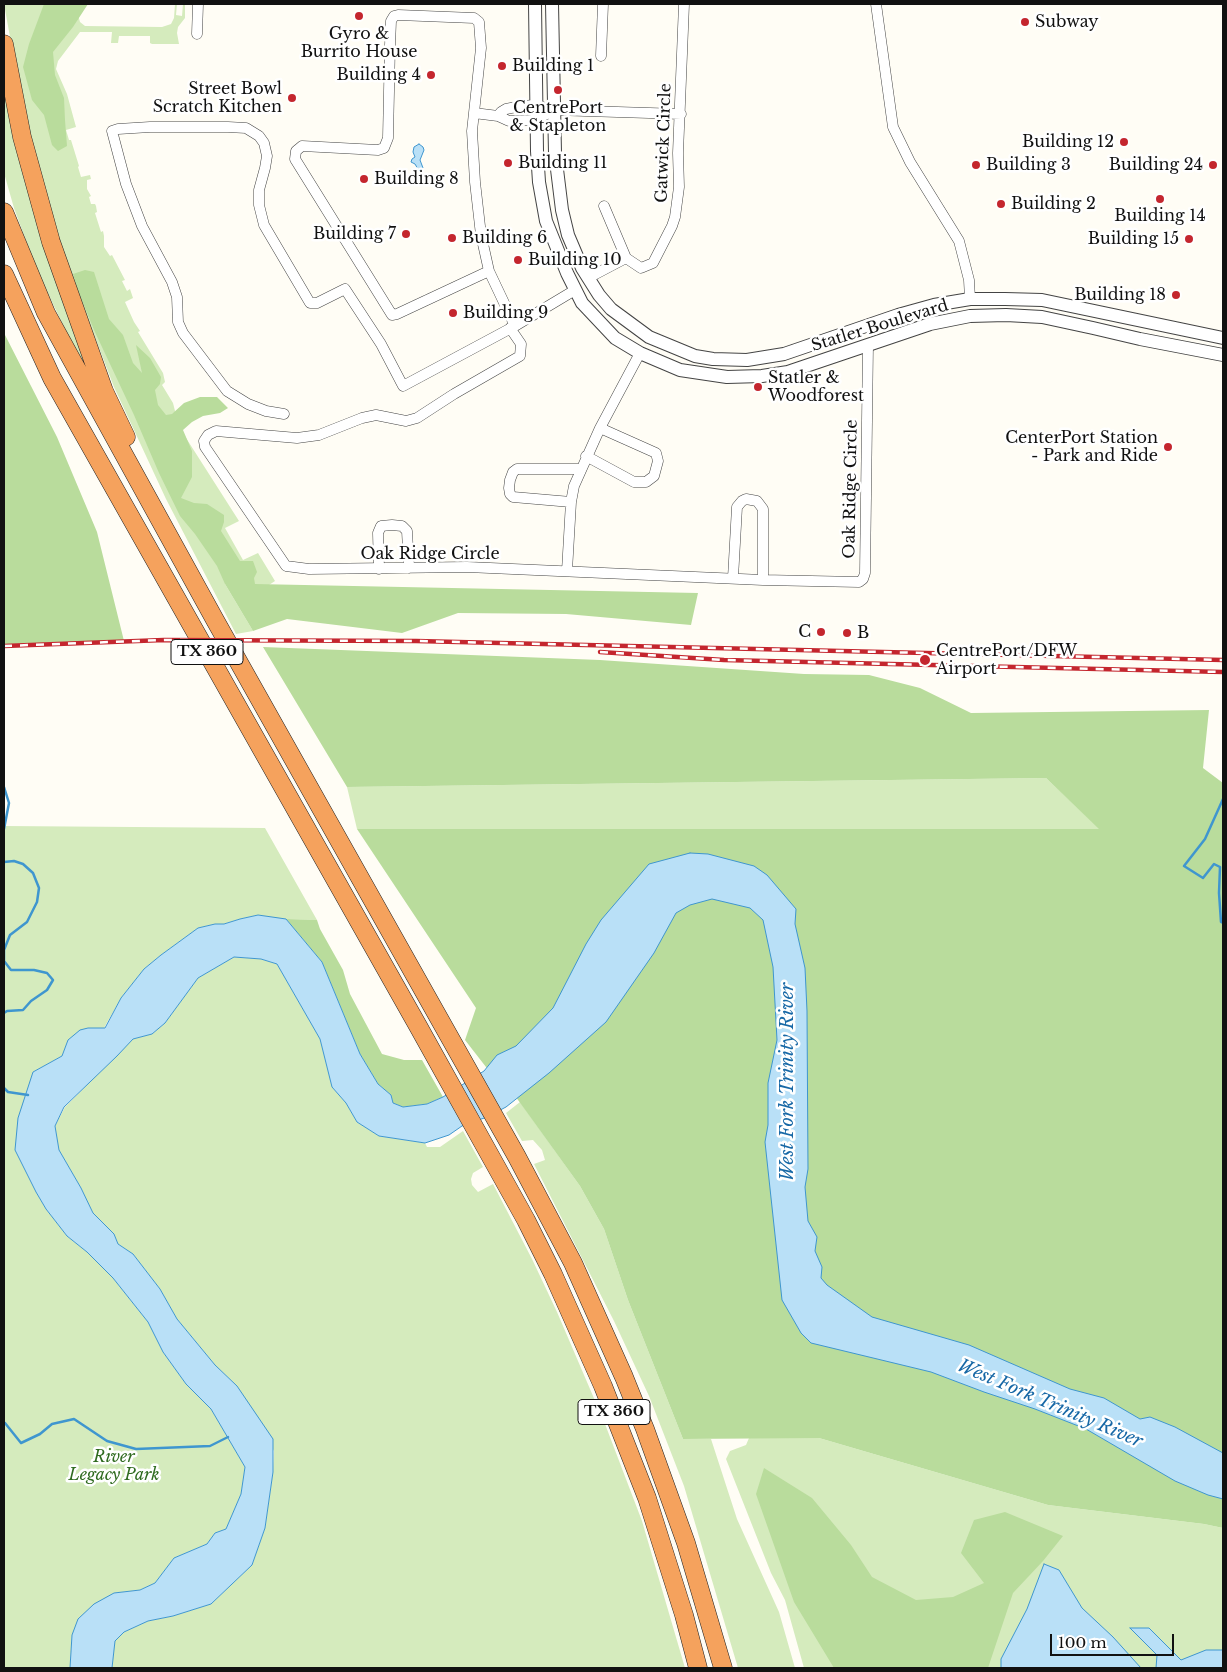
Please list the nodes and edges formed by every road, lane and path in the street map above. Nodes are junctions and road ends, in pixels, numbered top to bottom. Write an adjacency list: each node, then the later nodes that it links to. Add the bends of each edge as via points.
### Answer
1 (198, 4): 7 (street)
2 (535, 4): 10 (street, Statler Boulevard)
3 (552, 4): 11 (street, Statler Boulevard)
4 (602, 4): 9 (street)
5 (684, 4): 13 (street, Gatwick Circle)
6 (876, 4): 23 (street, via 893,126 910,162 959,241 969,280)
7 (197, 34)
8 (4, 44): 40 (highway, via 22,137 51,242 104,391 142,471)
9 (601, 56)
10 (536, 105): 11 (street); 14 (street, via 506,109); 15 (street, Statler Boulevard)
11 (554, 110): 13 (street); 15 (street); 21 (street, Statler Boulevard, via 562,210 568,234)
12 (474, 113): 14 (street); 19 (street, via 475,182); 19 (street, via 481,48 477,19 394,16 391,21 388,138 384,148 302,146 296,151 295,159 392,315)
13 (680, 114): 18 (street, Gatwick Circle, via 678,202 672,226 653,263 641,268)
14 (498, 116): 15 (street, via 509,121)
15 (536, 120): 22 (street, Statler Boulevard, via 544,212 554,244)
16 (604, 206): 18 (street)
17 (4, 212): 40 (highway, TX 360, via 46,313)
18 (626, 258): 21 (street)
19 (489, 270): 27 (street)
20 (4, 274): 31 (highway, TX 360)
21 (588, 278): 22 (street); 33 (street, Statler Boulevard, via 616,314 650,337 678,350 713,359 747,360)
22 (575, 290): 27 (street); 32 (street, Statler Boulevard, via 582,303 615,338)
23 (970, 300): 25 (street, Statler Boulevard, via 1042,300); 26 (street); 33 (street, Statler Boulevard, via 898,315)
24 (4, 301): 31 (highway, via 18,332)
25 (1096, 311): 28 (street); 29 (street, Statler Boulevard)
26 (970, 316): 28 (street, Statler Boulevard, via 1042,317); 30 (street, Statler Boulevard, via 930,324)
27 (512, 327): 36 (street, via 403,386 345,288 317,304 310,303 264,226 259,190 266,156 260,136 246,128 228,127 112,131 126,184 142,226 172,282 177,297 178,322 183,333 227,391 248,404); 43 (street, Oak Ridge Circle, via 521,344 520,356 417,418 406,421 376,415 319,435 297,438 216,431 204,440 205,447 286,566)
28 (1094, 328): 34 (street, Statler Boulevard)
29 (1223, 338)
30 (868, 345): 35 (street, Statler Boulevard); 46 (street, Oak Ridge Circle, via 863,578 859,582)
31 (39, 351): 47 (highway, TX 360, via 418,1026 553,1274 607,1394 655,1523)
32 (640, 353): 35 (street, Statler Boulevard, via 680,370 727,378); 37 (street)
33 (784, 354): 35 (street)
34 (1223, 356)
35 (788, 372)
36 (284, 414)
37 (600, 428): 38 (street); 38 (street, via 656,453 658,461 654,476 646,482 634,482)
38 (586, 456): 39 (street)
39 (581, 469): 41 (street); 41 (street, via 517,469 510,480 513,497)
40 (149, 500): 48 (highway, TX 360, via 517,1156 573,1263 631,1394 666,1487)
41 (571, 502): 44 (street)
42 (409, 568): 43 (street, Oak Ridge Circle); 43 (street, via 407,531 402,526 392,525 381,526 378,533); 44 (street, Oak Ridge Circle)
43 (379, 569)
44 (567, 571): 45 (street, Oak Ridge Circle)
45 (733, 578): 46 (street, Oak Ridge Circle); 46 (street, via 737,507 746,500 757,501 764,509)
46 (763, 580)
47 (698, 1668)
48 (723, 1668)

